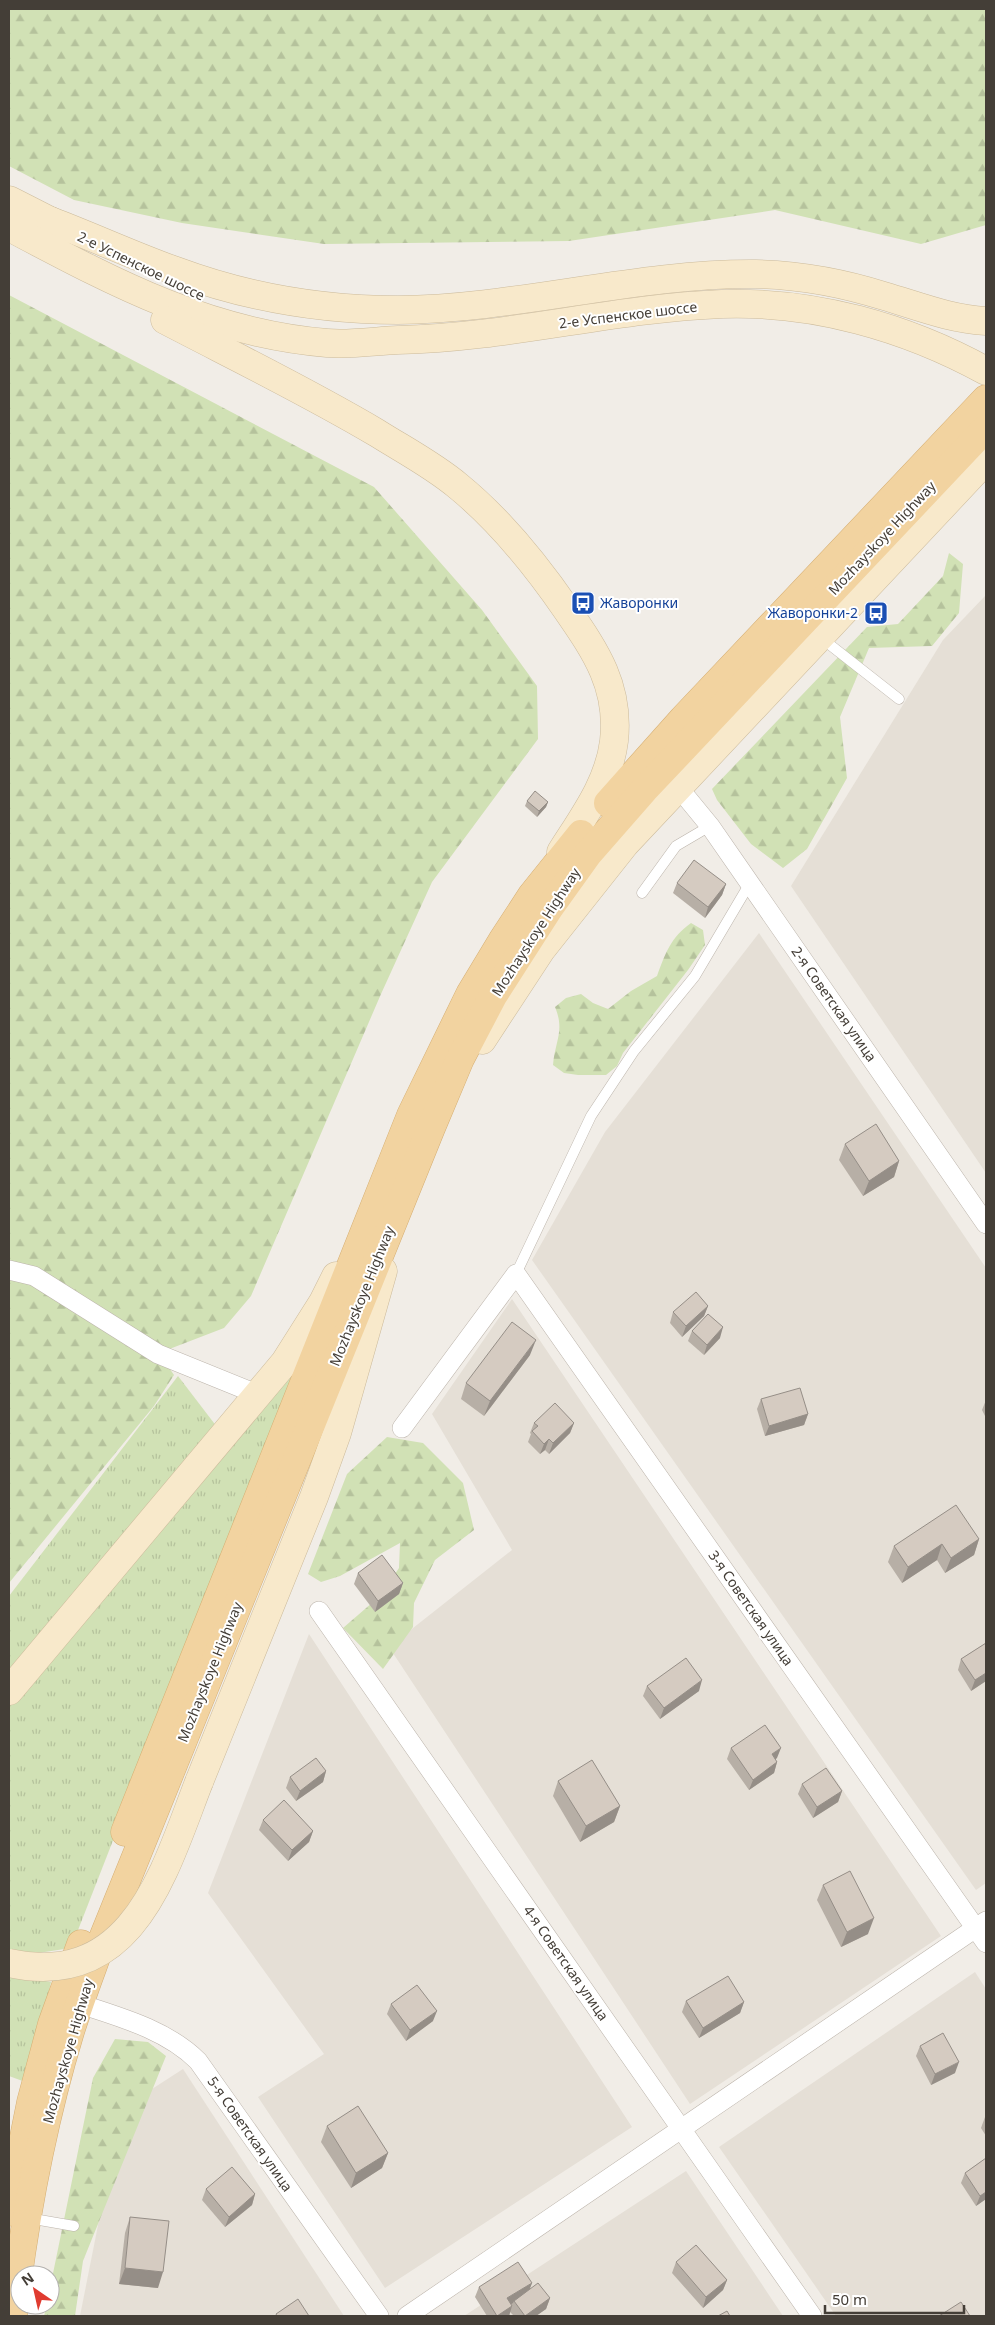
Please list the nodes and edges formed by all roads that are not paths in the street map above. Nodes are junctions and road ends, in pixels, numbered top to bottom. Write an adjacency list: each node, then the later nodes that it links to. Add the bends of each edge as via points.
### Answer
1 (9, 200): 3 (main road, 2-е Успенское шоссе)
2 (9, 227): 3 (main road, 2-е Успенское шоссе)
3 (45, 232): 4 (main road, via 213,283 294,302 341,307 443,308 700,275 759,274 849,287 939,314); 5 (main road, 2-е Успенское шоссе, via 121,259 208,299 263,315 396,340 437,340 669,309 722,304 762,305 813,310 859,320 929,343); 17 (main road, via 114,294 330,405 449,479 492,517 550,586 595,650 608,677 614,740 610,763 587,811)
4 (986, 321)
5 (986, 371)
6 (986, 399): 17 (main road, Mozhayskoye Highway, via 629,778)
7 (986, 428): 18 (main road, Mozhayskoye Highway, via 650,783 588,854 493,996 460,1059)
8 (986, 460): 10 (main road)
9 (986, 472): 10 (main road)
10 (963, 485): 11 (main road)
11 (820, 637): 12 (lane); 13 (main road)
12 (899, 699)
13 (678, 787): 14 (street, 2-я Советская улица); 18 (main road, via 625,844 541,950 512,992)
14 (710, 826): 15 (street, 2-я Советская улица); 16 (lane, via 676,846)
15 (750, 883): 20 (street, 2-я Советская улица); 22 (lane, via 695,976 634,1051 591,1116)
16 (642, 893)
17 (532, 896): 19 (main road, Mozhayskoye Highway, via 470,994 433,1067)
18 (431, 1128): 19 (main road, Mozhayskoye Highway)
19 (396, 1183): 23 (main road, via 324,1302); 28 (main road, bridge, via 337,1433 164,1872 128,1930 106,1948 82,1960 59,1966 36,1968); 29 (main road, Mozhayskoye Highway); 31 (main road, Mozhayskoye Highway, via 85,1933 52,2024 31,2102)
20 (986, 1224)
21 (9, 1270): 23 (street, via 34,1276 158,1354)
22 (516, 1274): 24 (street); 27 (street, 3-я Советская улица)
23 (259, 1395): 26 (main road)
24 (402, 1428)
25 (319, 1611): 30 (street, 4-я Советская улица)
26 (9, 1691)
27 (983, 1931): 30 (street)
28 (9, 1963)
29 (80, 2004): 31 (main road, Mozhayskoye Highway); 34 (street, 5-я Советская улица, via 124,2018 184,2047 198,2061)
30 (682, 2129): 35 (street); 36 (street, 4-я Советская улица)
31 (18, 2215): 32 (lane); 33 (main road, Mozhayskoye Highway, via 21,2248)
32 (74, 2226)
33 (13, 2316)
34 (379, 2316)
35 (407, 2316)
36 (812, 2316)

